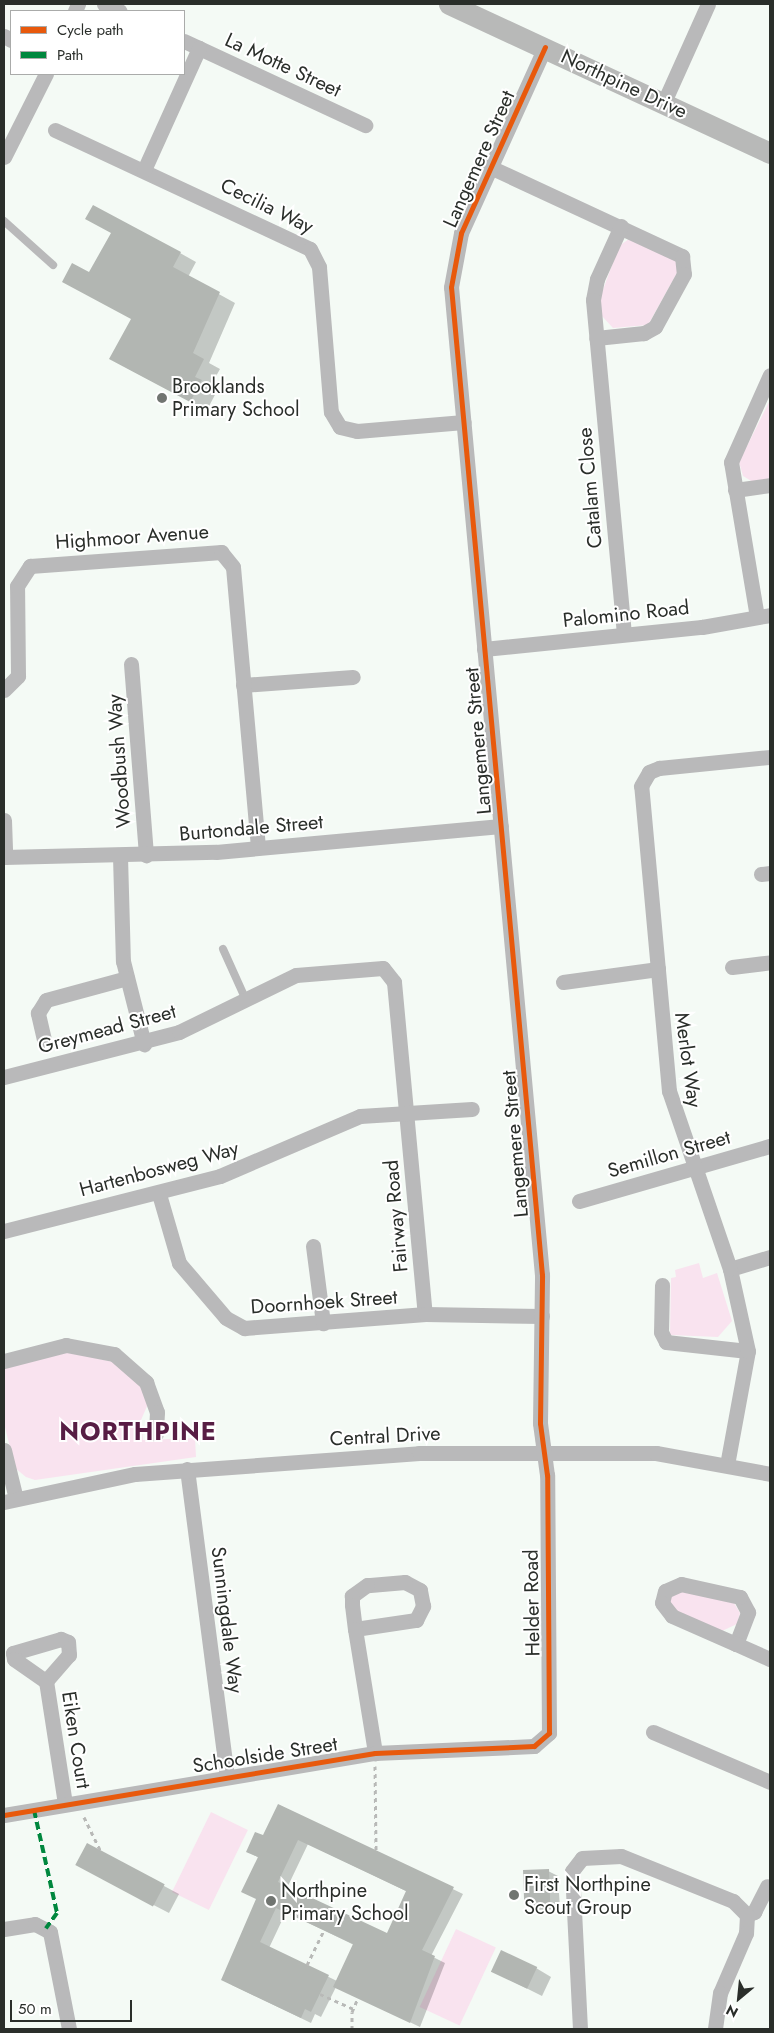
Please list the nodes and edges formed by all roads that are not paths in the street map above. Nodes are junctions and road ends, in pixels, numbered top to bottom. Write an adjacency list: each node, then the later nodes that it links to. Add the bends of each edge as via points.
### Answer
1 (104, 4): 4 (street)
2 (449, 4): 7 (street, Northpine Drive)
3 (708, 4): 9 (street)
4 (118, 10)
5 (185, 41): 6 (street, La Motte Street)
6 (199, 48): 10 (street, La Motte Street); 15 (street)
7 (545, 48): 9 (street, Northpine Drive); 14 (street, Langemere Street)
8 (45, 75): 13 (street)
9 (664, 102): 12 (street, Northpine Drive)
10 (365, 125)
11 (55, 130): 15 (street, Cecilia Way)
12 (770, 153)
13 (4, 157)
14 (490, 167): 17 (street); 21 (street, Langemere Street, via 461,233 451,274)
15 (144, 170): 21 (street, Cecilia Way, via 304,244 315,255 331,412 340,427 357,431)
16 (4, 221): 18 (lane)
17 (621, 226): 19 (street, Catalam Close, via 594,288); 19 (street, via 678,252 685,270 655,327 644,333)
18 (53, 265)
19 (596, 338): 25 (street, Catalam Close)
20 (769, 381): 23 (street, via 732,458)
21 (464, 422): 26 (street, Langemere Street)
22 (770, 485): 23 (street)
23 (735, 490): 24 (street)
24 (764, 616): 25 (street, Palomino Road)
25 (624, 634): 26 (street, Palomino Road)
26 (484, 649): 33 (street, Langemere Street)
27 (131, 664): 35 (street, Woodbush Way)
28 (353, 677): 29 (street)
29 (243, 685): 30 (street, Highmoor Avenue, via 233,567 226,556 207,549 30,566 17,586 18,676); 34 (street, Highmoor Avenue)
30 (4, 690)
31 (770, 757): 41 (street, Merlot Way, via 659,768 643,781)
32 (4, 820): 37 (street)
33 (501, 826): 34 (street, Burtondale Street); 61 (street, Langemere Street, via 542,1275)
34 (258, 848): 35 (street, Burtondale Street)
35 (146, 855): 36 (street, Burtondale Street)
36 (120, 856): 37 (street, Burtondale Street); 43 (street, via 121,945)
37 (4, 857)
38 (223, 949): 45 (lane)
39 (770, 962): 40 (street)
40 (732, 967)
41 (658, 969): 44 (street); 52 (street, Merlot Way, via 672,1105)
42 (388, 971): 45 (street, Greymead Street, via 373,965 312,971); 50 (street, Fairway Road, via 394,982)
43 (127, 978): 46 (street, via 46,1000 38,1013); 47 (street)
44 (563, 982)
45 (246, 1000): 47 (street, Greymead Street)
46 (45, 1044)
47 (144, 1044): 48 (street, Greymead Street)
48 (4, 1077)
49 (472, 1109): 50 (street)
50 (406, 1113): 53 (street, Hartenbosweg Way, via 350,1119 248,1166); 60 (street, Fairway Road)
51 (770, 1146): 52 (street, Semillon Street)
52 (697, 1168): 54 (street, Semillon Street); 58 (street, Merlot Way)
53 (159, 1194): 55 (street, Hartenbosweg Way); 62 (street, Doornhoek Street, via 177,1258 231,1322 251,1330)
54 (579, 1201)
55 (4, 1232)
56 (312, 1246): 62 (street)
57 (770, 1257): 58 (street)
58 (730, 1269): 63 (street, Merlot Way)
59 (662, 1285): 63 (street, via 661,1332 666,1342)
60 (425, 1314): 61 (street, Doornhoek Street); 62 (street, Doornhoek Street)
61 (542, 1316): 67 (street, Langemere Street)
62 (323, 1323)
63 (748, 1352): 68 (street, Merlot Way)
64 (4, 1361): 65 (street, via 66,1345 114,1354 146,1382 157,1412)
65 (156, 1434)
66 (4, 1450): 71 (street)
67 (544, 1451): 68 (street, Central Drive, via 656,1453); 69 (street, Central Drive, via 419,1452); 77 (street, Helder Road, via 551,1726 547,1738)
68 (727, 1465): 70 (street, Central Drive)
69 (187, 1469): 71 (street, Central Drive); 79 (street, Sunningdale Way)
70 (770, 1474)
71 (10, 1500)
72 (355, 1629): 72 (street, via 352,1605 358,1588 405,1582 420,1590 423,1606 416,1620); 78 (street)
73 (736, 1644): 73 (street, via 667,1613 662,1602 665,1591 681,1584 740,1597 748,1612); 74 (street)
74 (770, 1659)
75 (46, 1681): 81 (street, Eiken Court)
76 (654, 1732): 80 (street)
77 (534, 1746): 78 (street, Schoolside Street)
78 (375, 1753): 79 (street, Schoolside Street)
79 (226, 1776): 81 (street, Schoolside Street)
80 (770, 1782)
81 (73, 1803): 82 (street, Schoolside Street)
82 (4, 1815)
83 (767, 1886): 84 (street, via 754,1912)
84 (747, 1916): 87 (street, via 733,1901 635,1859 588,1856 578,1861 572,1877); 88 (street, via 746,1933 720,1993)
85 (4, 1928): 86 (street, via 35,1924 46,1928 55,1942)
86 (69, 2029)
87 (580, 2029)
88 (715, 2029)

